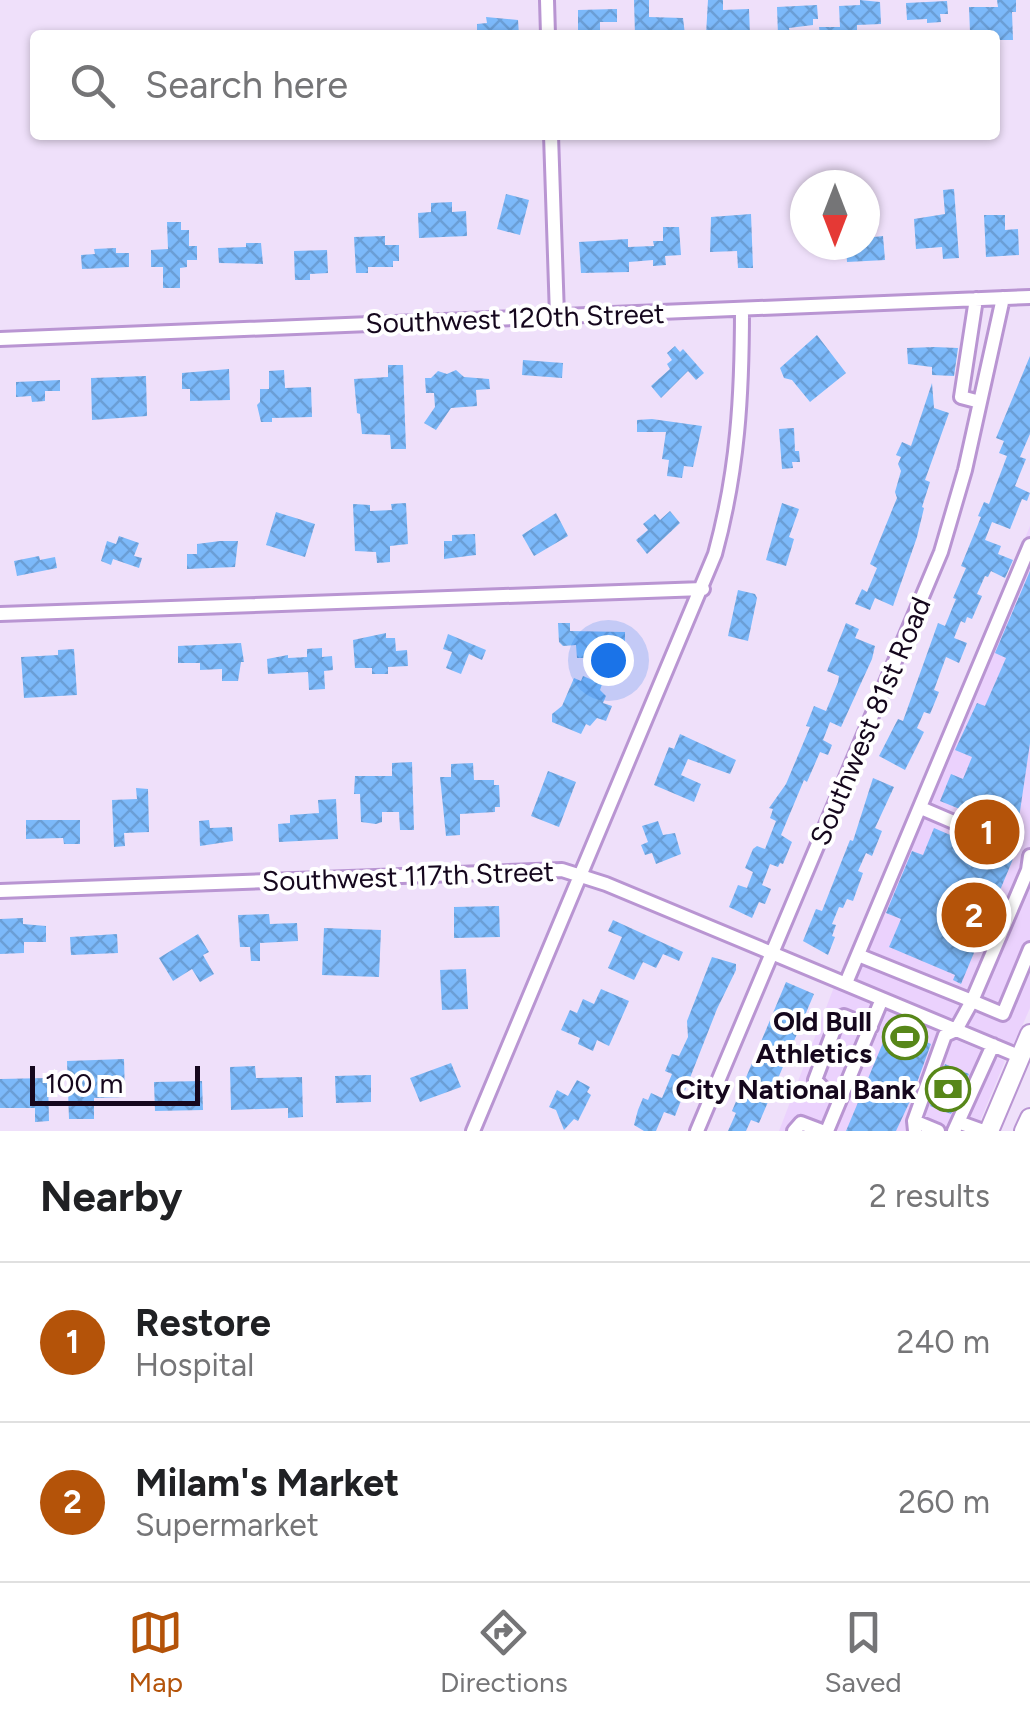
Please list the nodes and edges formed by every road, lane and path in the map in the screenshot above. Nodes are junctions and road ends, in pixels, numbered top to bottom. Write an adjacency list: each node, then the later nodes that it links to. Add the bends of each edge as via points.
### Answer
1 (547, 0): 2 (street)
2 (548, 30)
3 (551, 140): 8 (street)
4 (1030, 297): 5 (street, Southwest 120th Street)
5 (1002, 298): 6 (street, Southwest 120th Street); 10 (street, Southwest 81st Road)
6 (976, 299): 7 (street, Southwest 120th Street); 10 (street, via 961,397)
7 (742, 309): 8 (street, Southwest 120th Street); 12 (street, via 737,452)
8 (556, 316): 9 (street, Southwest 120th Street)
9 (0, 339)
10 (980, 402): 20 (street, Southwest 81st Road, via 941,552)
11 (1030, 545): 14 (street)
12 (703, 589): 13 (street); 17 (street)
13 (0, 614)
14 (921, 808): 15 (street); 21 (street)
15 (964, 826)
16 (1030, 856): 24 (street)
17 (580, 875): 18 (street, Southwest 117th Street, via 523,870); 20 (street, Southwest 117th Street); 33 (street)
18 (0, 890)
19 (1030, 949): 24 (street, via 1003,1014)
20 (774, 954): 22 (street, Southwest 117th Street); 34 (street, Southwest 81st Road)
21 (858, 955): 22 (street); 24 (street)
22 (846, 983): 23 (street, Southwest 117th Street)
23 (882, 999): 25 (street); 26 (street, Southwest 117th Street)
24 (972, 1001): 26 (street)
25 (871, 1026): 30 (street); 30 (street, via 838,1019 814,1080)
26 (956, 1030): 28 (street, Southwest 117th Street); 31 (street, via 945,1036)
27 (1030, 1034): 29 (highway)
28 (994, 1045): 29 (street, Southwest 117th Street); 32 (street)
29 (1025, 1063): 38 (highway)
30 (841, 1096): 36 (street)
31 (914, 1126): 37 (street)
32 (956, 1126): 38 (street)
33 (474, 1131)
34 (697, 1131)
35 (794, 1131): 36 (street, via 801,1124)
36 (824, 1131)
37 (938, 1131)
38 (986, 1131)

